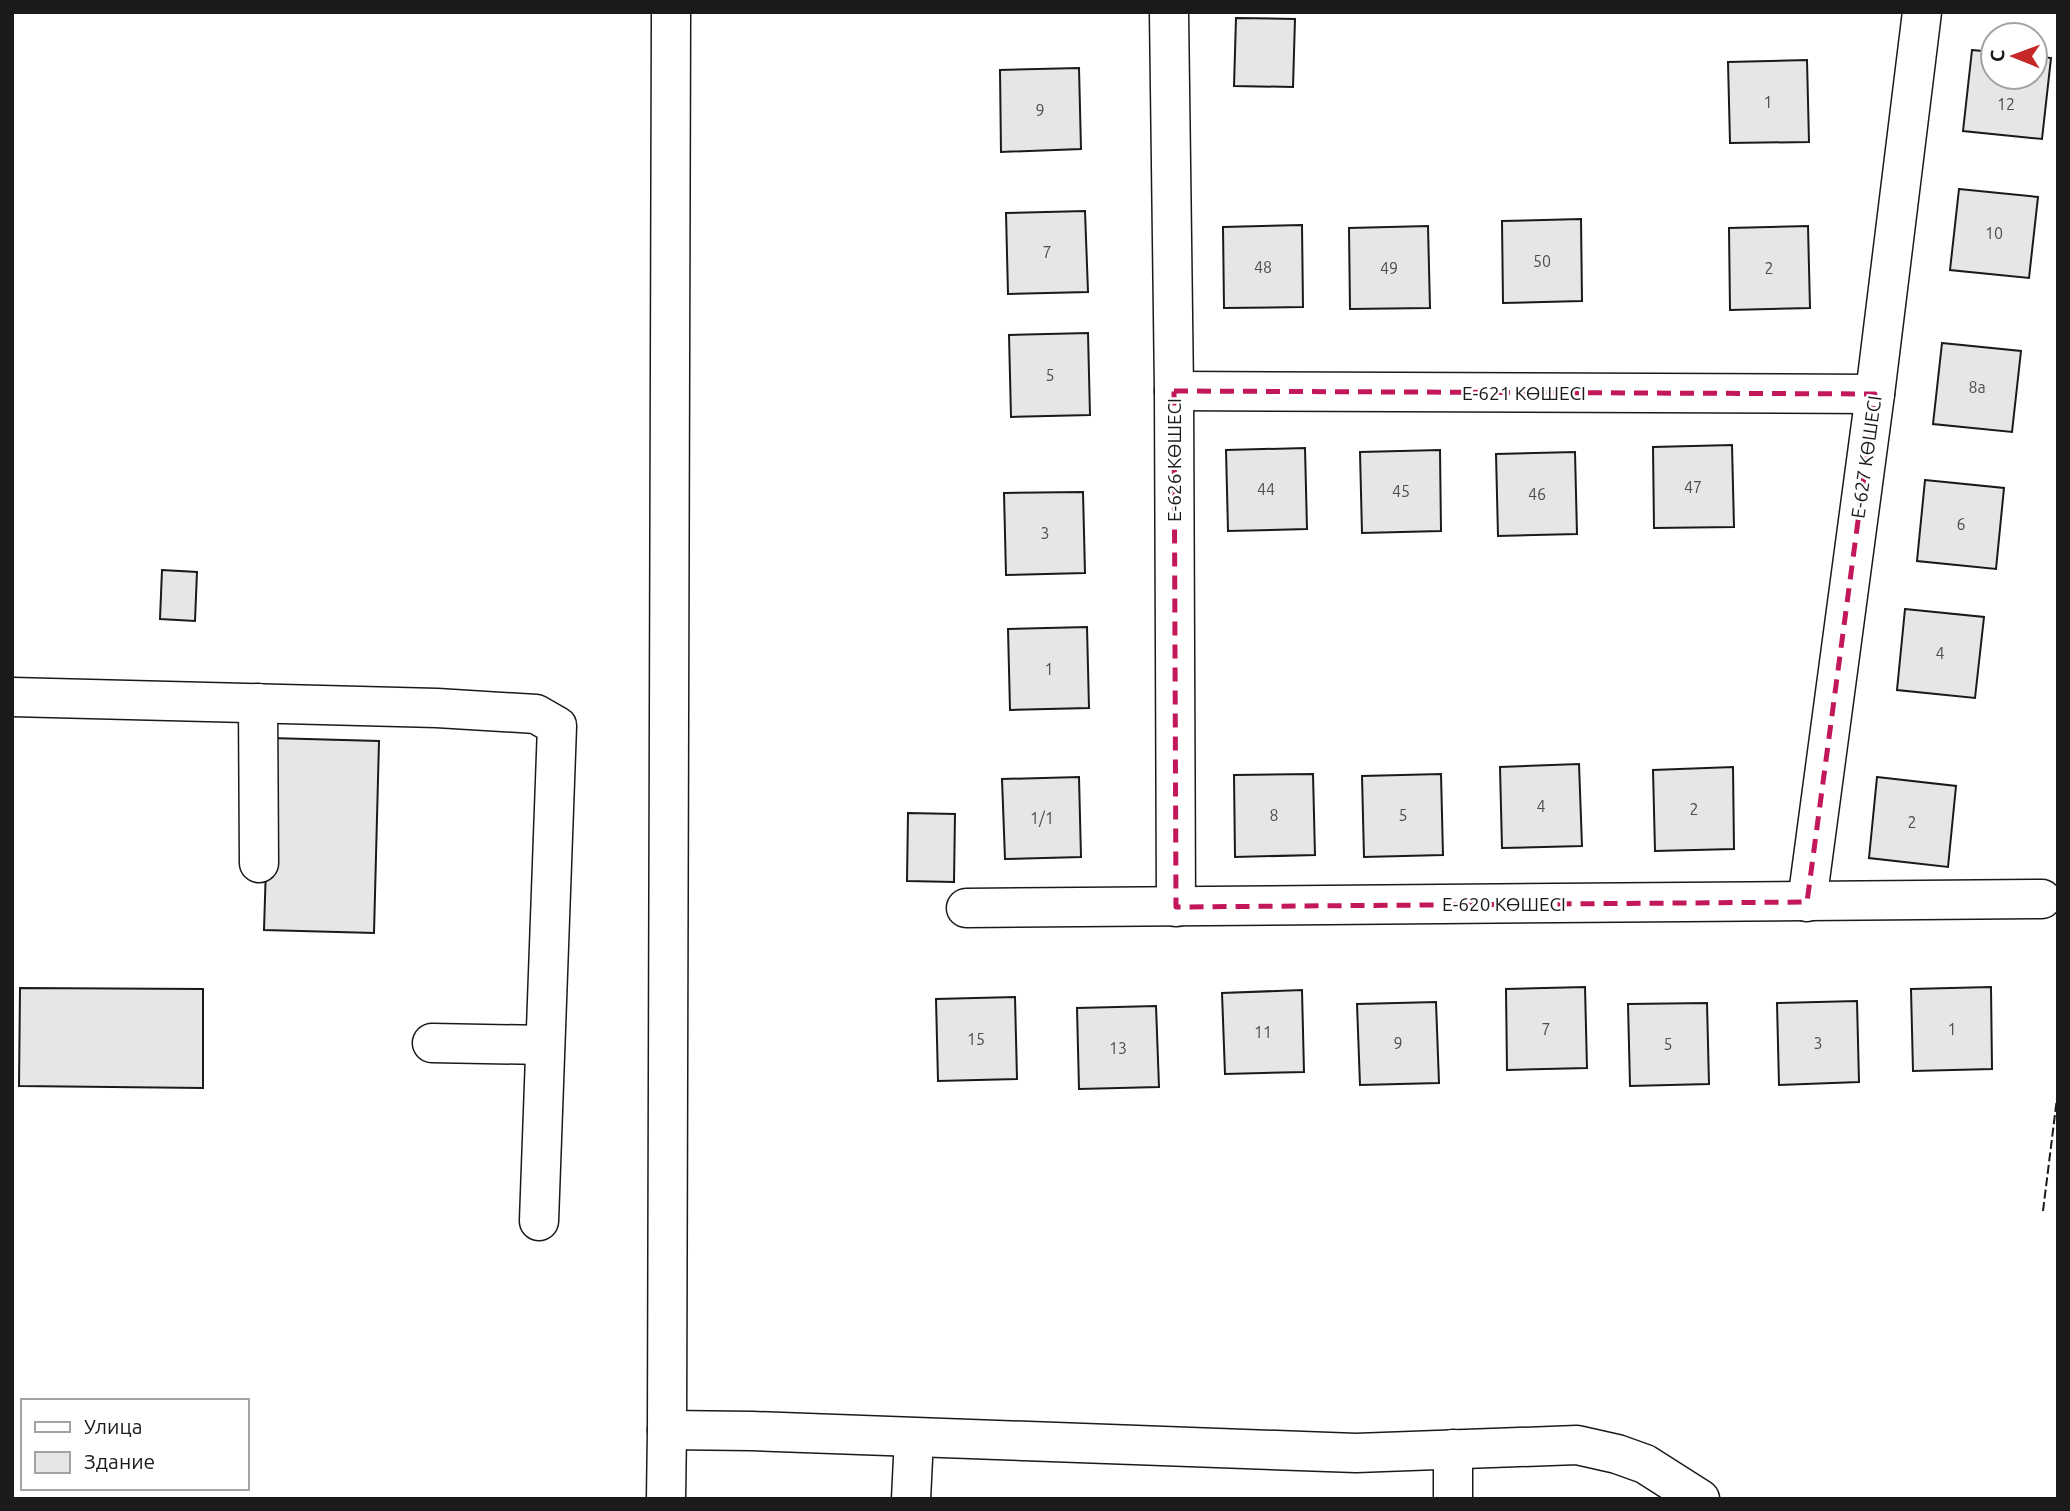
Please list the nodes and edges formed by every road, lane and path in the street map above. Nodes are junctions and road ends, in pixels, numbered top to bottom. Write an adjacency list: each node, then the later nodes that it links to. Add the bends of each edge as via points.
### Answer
1 (671, 12): 16 (street)
2 (1169, 12): 4 (street, Е-626 КӨШЕСІ)
3 (1922, 12): 5 (street, Е-627 КӨШЕСІ)
4 (1174, 391): 5 (street, Е-621 КӨШЕСІ); 11 (street, Е-626 КӨШЕСІ)
5 (1875, 394): 10 (street, Е-627 КӨШЕСІ)
6 (12, 697): 7 (street)
7 (258, 703): 8 (street); 14 (street, via 536,714 557,726)
8 (259, 863)
9 (2042, 899): 10 (street, Е-620 КӨШЕСІ)
10 (1807, 902): 11 (street, Е-620 КӨШЕСІ)
11 (1176, 907): 12 (street, Е-620 КӨШЕСІ)
12 (966, 908)
13 (432, 1042): 14 (street)
14 (545, 1045): 15 (street)
15 (539, 1221)
16 (667, 1430): 17 (street); 19 (street)
17 (914, 1438): 18 (street, via 1356,1454); 20 (street)
18 (1453, 1449): 21 (street); 22 (street, via 1577,1446 1617,1454 1645,1464)
19 (666, 1499)
20 (911, 1499)
21 (1453, 1499)
22 (1700, 1499)

